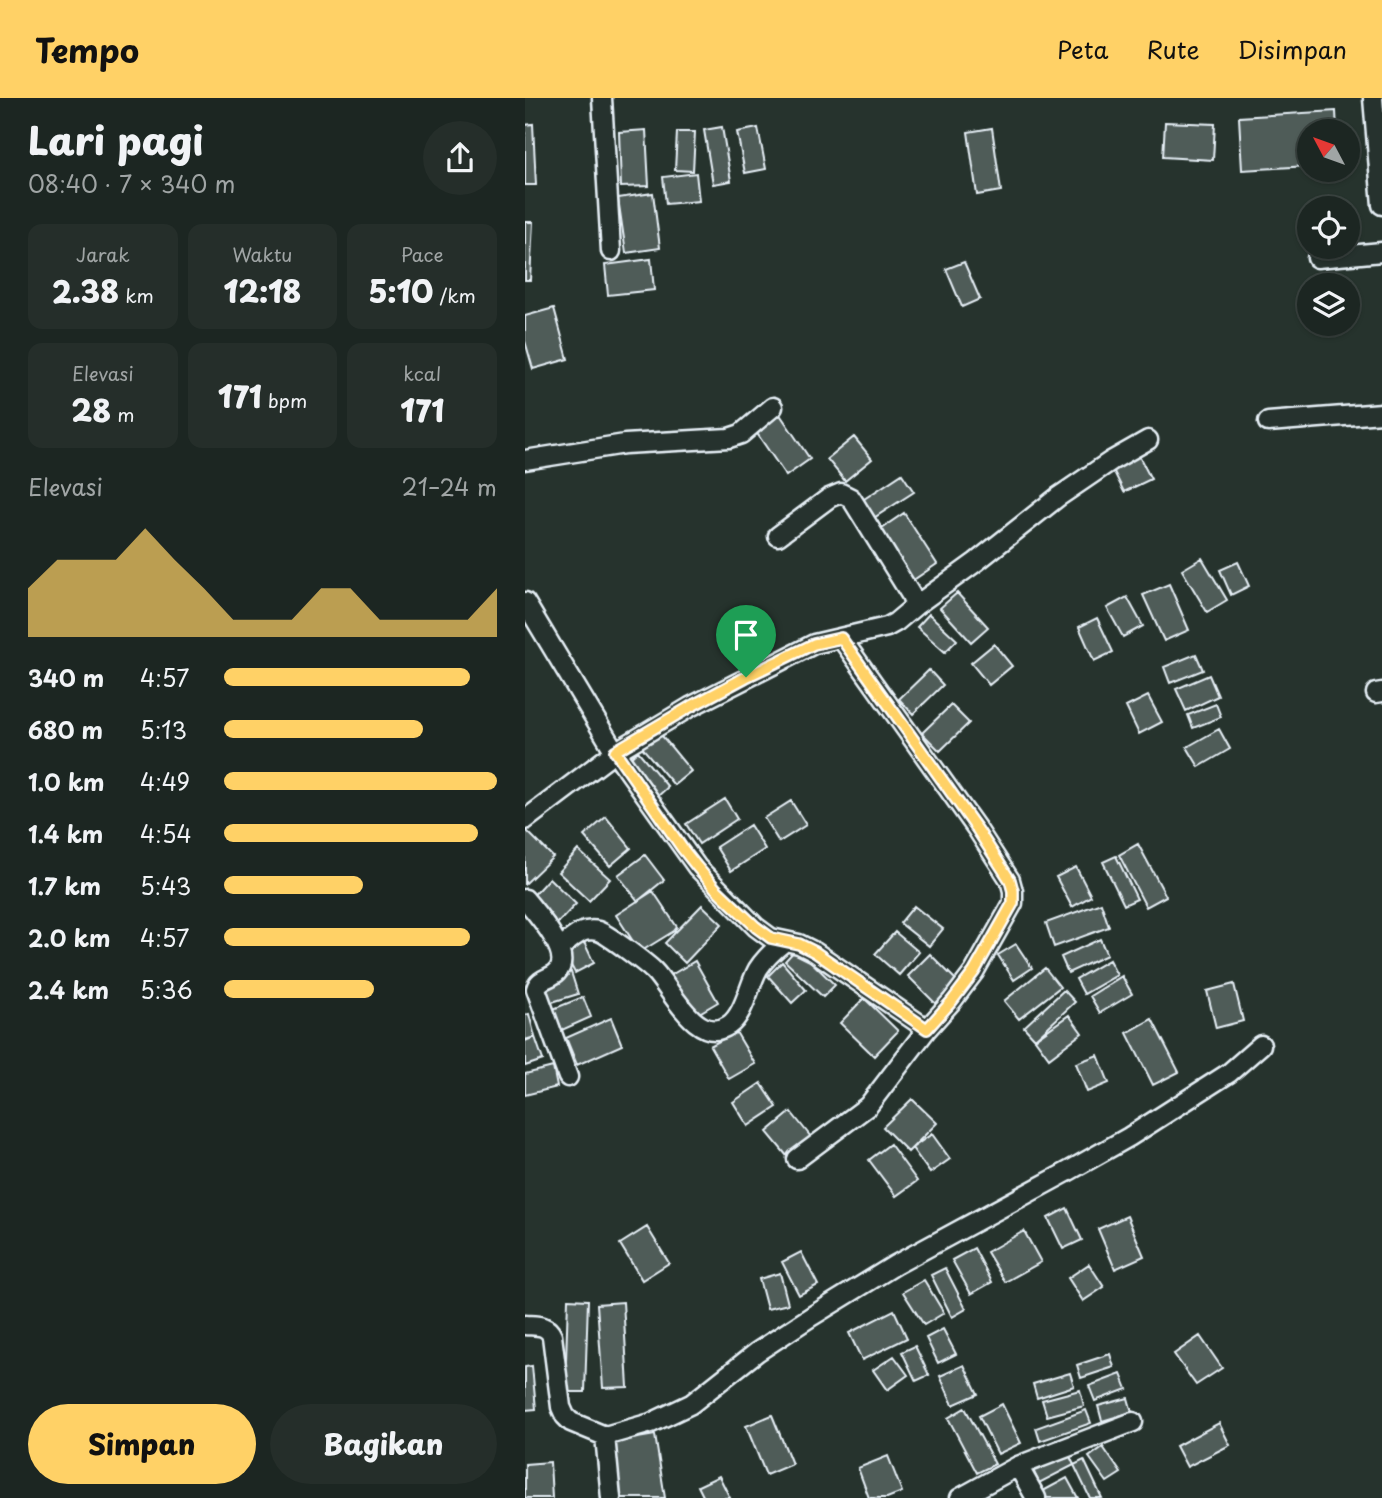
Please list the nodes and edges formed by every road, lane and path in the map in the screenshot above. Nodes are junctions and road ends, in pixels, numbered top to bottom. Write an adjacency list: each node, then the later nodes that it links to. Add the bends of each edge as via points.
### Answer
1 (602, 98): 4 (street)
2 (1373, 98): 3 (street)
3 (1382, 205)
4 (611, 251)
5 (1382, 252): 6 (street)
6 (1360, 254)
7 (773, 407): 11 (street, via 729,438 625,444)
8 (1382, 413): 9 (street)
9 (1268, 422)
10 (1148, 440): 14 (street, via 1058,497)
11 (525, 460)
12 (778, 536): 14 (street, via 829,498 841,493 851,498)
13 (525, 602): 16 (street)
14 (915, 606): 15 (street, via 887,627)
15 (841, 638): 16 (street, via 814,644 746,677); 21 (street, via 977,829 1013,891 1013,903 974,972)
16 (615, 751): 17 (street); 19 (street, via 697,867 756,927)
17 (525, 820)
18 (525, 899): 20 (street)
19 (784, 942): 20 (street, via 760,966 729,1026 713,1030 700,1026 654,971 607,935 597,930 582,932); 21 (street, via 815,952)
20 (561, 947): 23 (street, via 558,970 539,981 536,989)
21 (927, 1029): 24 (street, via 868,1106)
22 (1261, 1045): 27 (street, via 1229,1073 1129,1136 812,1316 691,1404 651,1423)
23 (568, 1077)
24 (797, 1159)
25 (525, 1325): 27 (street, via 542,1326 552,1336 565,1416)
26 (1133, 1422): 28 (street)
27 (605, 1436): 29 (street)
28 (1018, 1465): 30 (street); 31 (street)
29 (611, 1498)
30 (960, 1498)
31 (1036, 1498)

